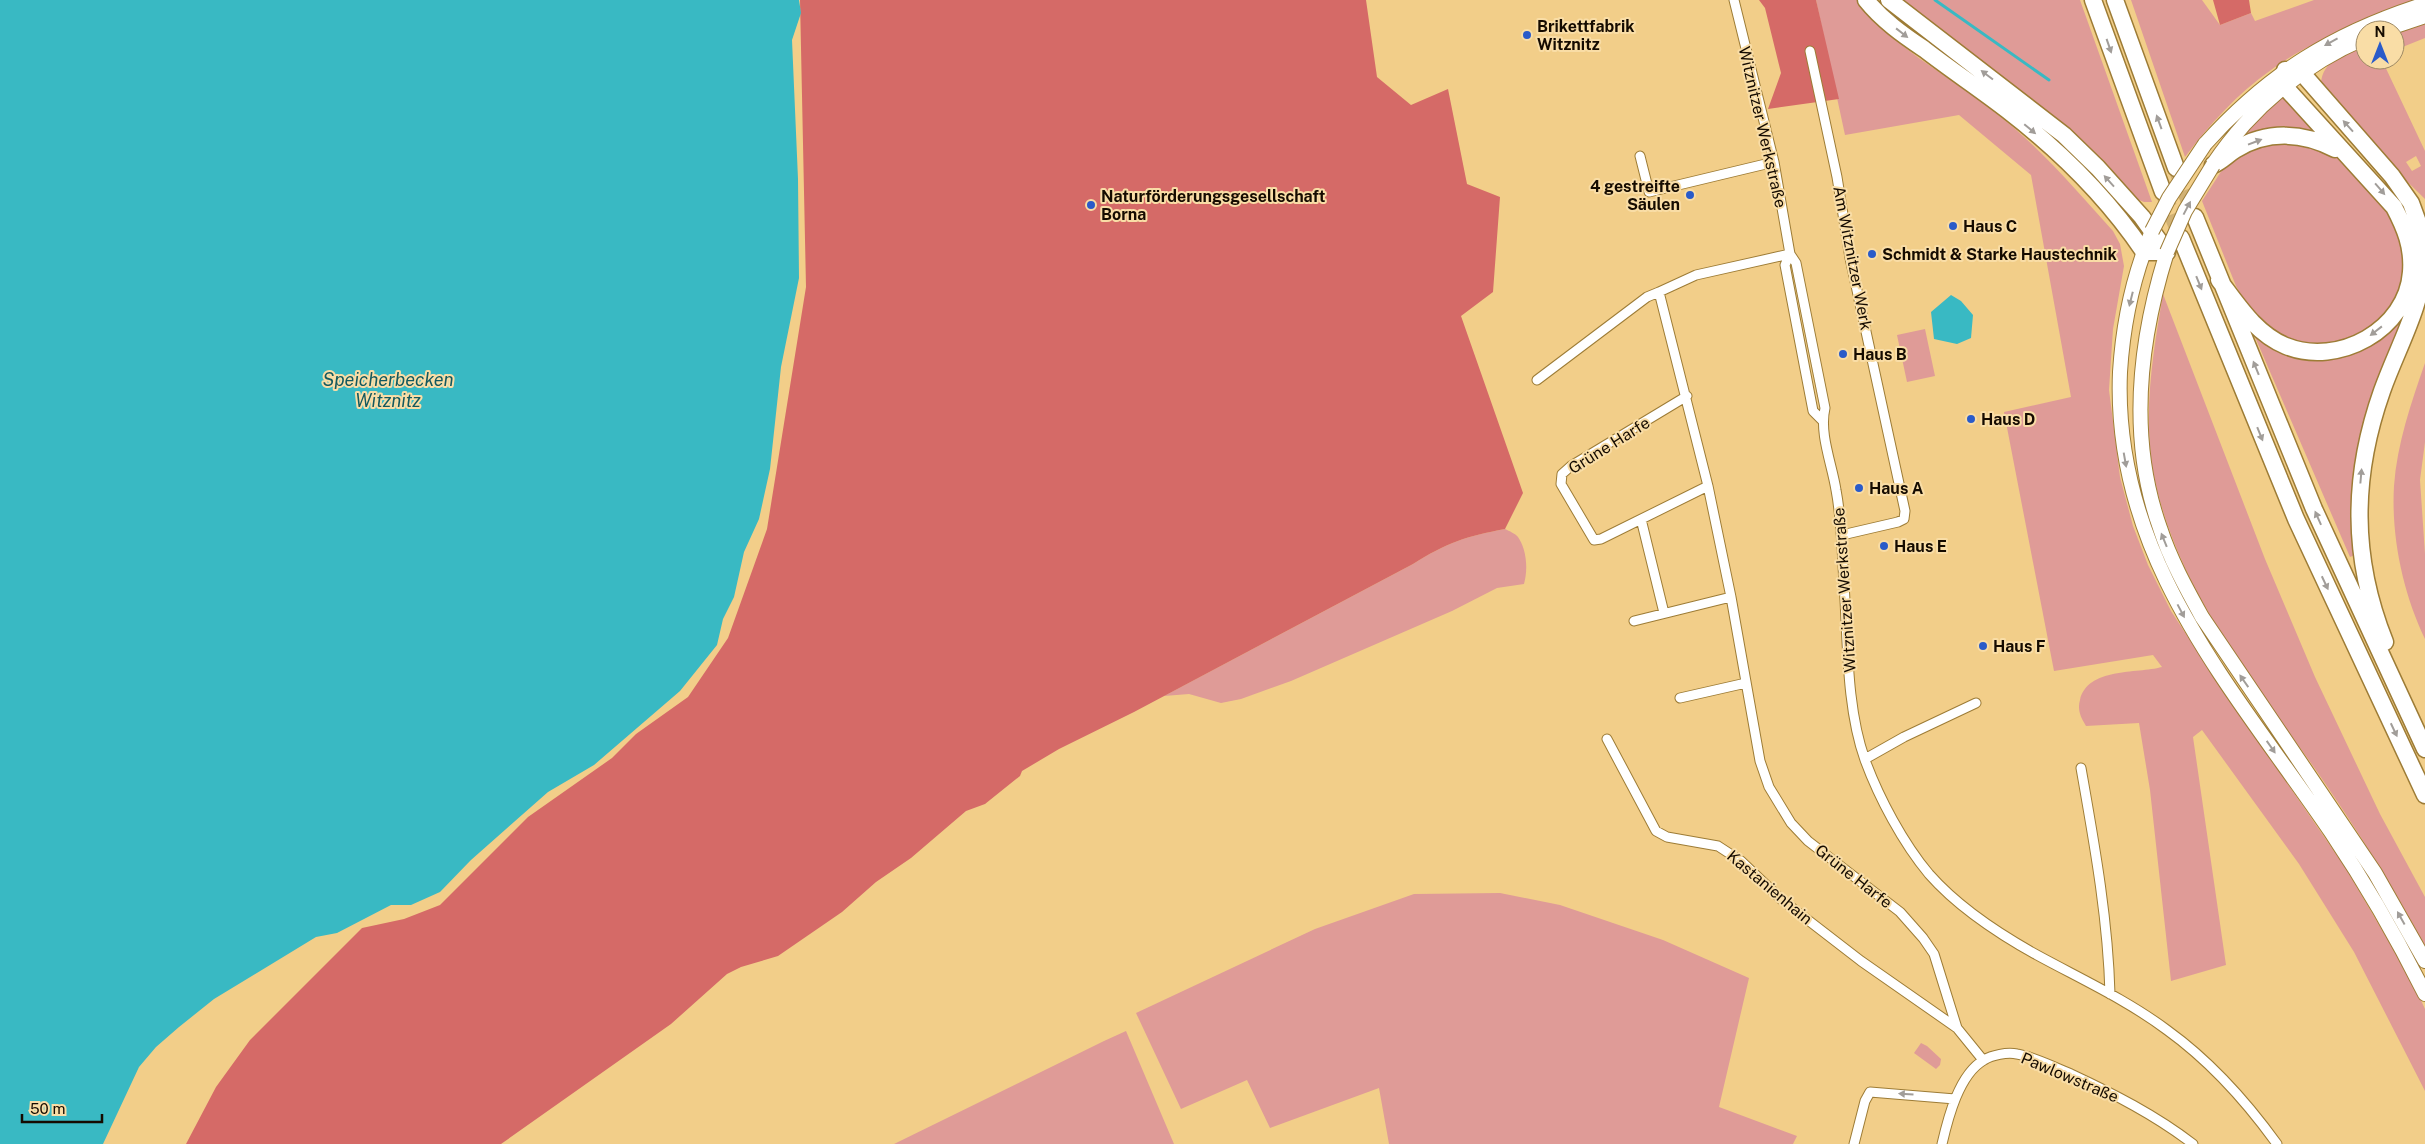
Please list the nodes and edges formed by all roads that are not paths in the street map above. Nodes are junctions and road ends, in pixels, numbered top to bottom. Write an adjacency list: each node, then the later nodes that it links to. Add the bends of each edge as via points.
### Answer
1 (1734, 0): 15 (street, Witznitzer Werkstraße)
2 (1866, 0): 21 (highway, one-way to 21, via 1906,36 2049,144 2126,225)
3 (1889, 0): 21 (highway, one-way to 3, via 2142,217 2064,135)
4 (2093, 0): 18 (highway, one-way to 18)
5 (2115, 0): 17 (highway, one-way to 5)
6 (2425, 4): 12 (main road, one-way to 12, via 2328,44)
7 (2425, 16): 8 (main road)
8 (2405, 23)
9 (2355, 43): 11 (main road)
10 (1810, 51): 31 (street, Am Witznitzer Werk, via 1837,177 1850,258 1905,511 1904,519 1898,522)
11 (2302, 74): 12 (highway); 24 (highway, one-way to 11, via 2422,233 2411,203 2392,176)
12 (2284, 78): 13 (highway); 16 (main road); 21 (main road, bridge, via 2232,115 2205,144 2169,198)
13 (2346, 154): 16 (highway, one-way to 13, via 2253,142 2281,135 2317,140); 25 (highway, one-way to 25, via 2394,207 2411,248 2411,273 2403,300 2377,332 2356,345 2332,352 2286,346 2268,336 2244,314)
14 (1640, 156): 15 (street, via 1649,192)
15 (1774, 162): 23 (street, Witznitzer Werkstraße)
16 (2213, 165): 22 (main road, one-way to 16, bridge, via 2185,211)
17 (2176, 168)
18 (2163, 192)
19 (2195, 217): 25 (highway)
20 (2181, 238): 43 (highway, one-way to 43, via 2296,519)
21 (2149, 241): 22 (highway); 46 (main road, one-way to 46, via 2124,332 2120,422 2128,477 2150,546 2185,619 2360,877)
22 (2167, 252): 44 (main road, one-way to 22, via 2370,864 2202,617 2160,528 2147,476 2140,389 2150,312)
23 (1790, 254): 26 (street, via 1696,275); 31 (street, Witznitzer Werkstraße, via 1796,263 1825,408 1822,420)
24 (2425, 257): 36 (highway, one-way to 24, via 2392,660 2369,597 2362,563 2359,497 2368,435 2416,308 2424,278)
25 (2219, 280): 36 (highway, one-way to 25, via 2314,510)
26 (1659, 292): 27 (street); 28 (street, Grüne Harfe)
27 (1537, 380)
28 (1687, 396): 29 (street, Grüne Harfe); 30 (street, Grüne Harfe, via 1562,474 1560,484 1594,540)
29 (1708, 486): 30 (street, Grüne Harfe); 32 (street, Grüne Harfe)
30 (1641, 519): 33 (street)
31 (1842, 535): 41 (street, Witznitzer Werkstraße, via 1854,712)
32 (1731, 597): 33 (street); 35 (street, Grüne Harfe)
33 (1664, 613): 34 (street)
34 (1634, 621)
35 (1746, 683): 37 (street); 47 (street, Grüne Harfe, via 1760,761 1778,805 1808,841 1900,912 1923,938 1934,954)
36 (2397, 690): 40 (highway)
37 (1680, 698)
38 (1976, 703): 41 (street)
39 (1608, 739): 47 (street, Kastanienhain, via 1656,831 1667,837 1718,846 1861,961)
40 (2425, 749)
41 (1865, 759): 45 (street, Witznitzer Werkstraße, via 1886,807 1928,873 1946,891 1990,926 2028,950)
42 (2081, 768): 45 (street, via 2109,956)
43 (2425, 795)
44 (2425, 961)
45 (2110, 994): 53 (street, Witznitzer Werkstraße, via 2167,1029 2218,1073)
46 (2425, 994)
47 (1957, 1028): 48 (street, Grüne Harfe)
48 (1983, 1060): 49 (street, via 1971,1072); 52 (street, Pawlowstraße, via 2015,1054 2055,1067 2136,1105)
49 (1955, 1099): 50 (street, one-way to 50, via 1870,1092 1864,1101); 51 (street)
50 (1854, 1144)
51 (1942, 1144)
52 (2193, 1144)
53 (2277, 1144)

